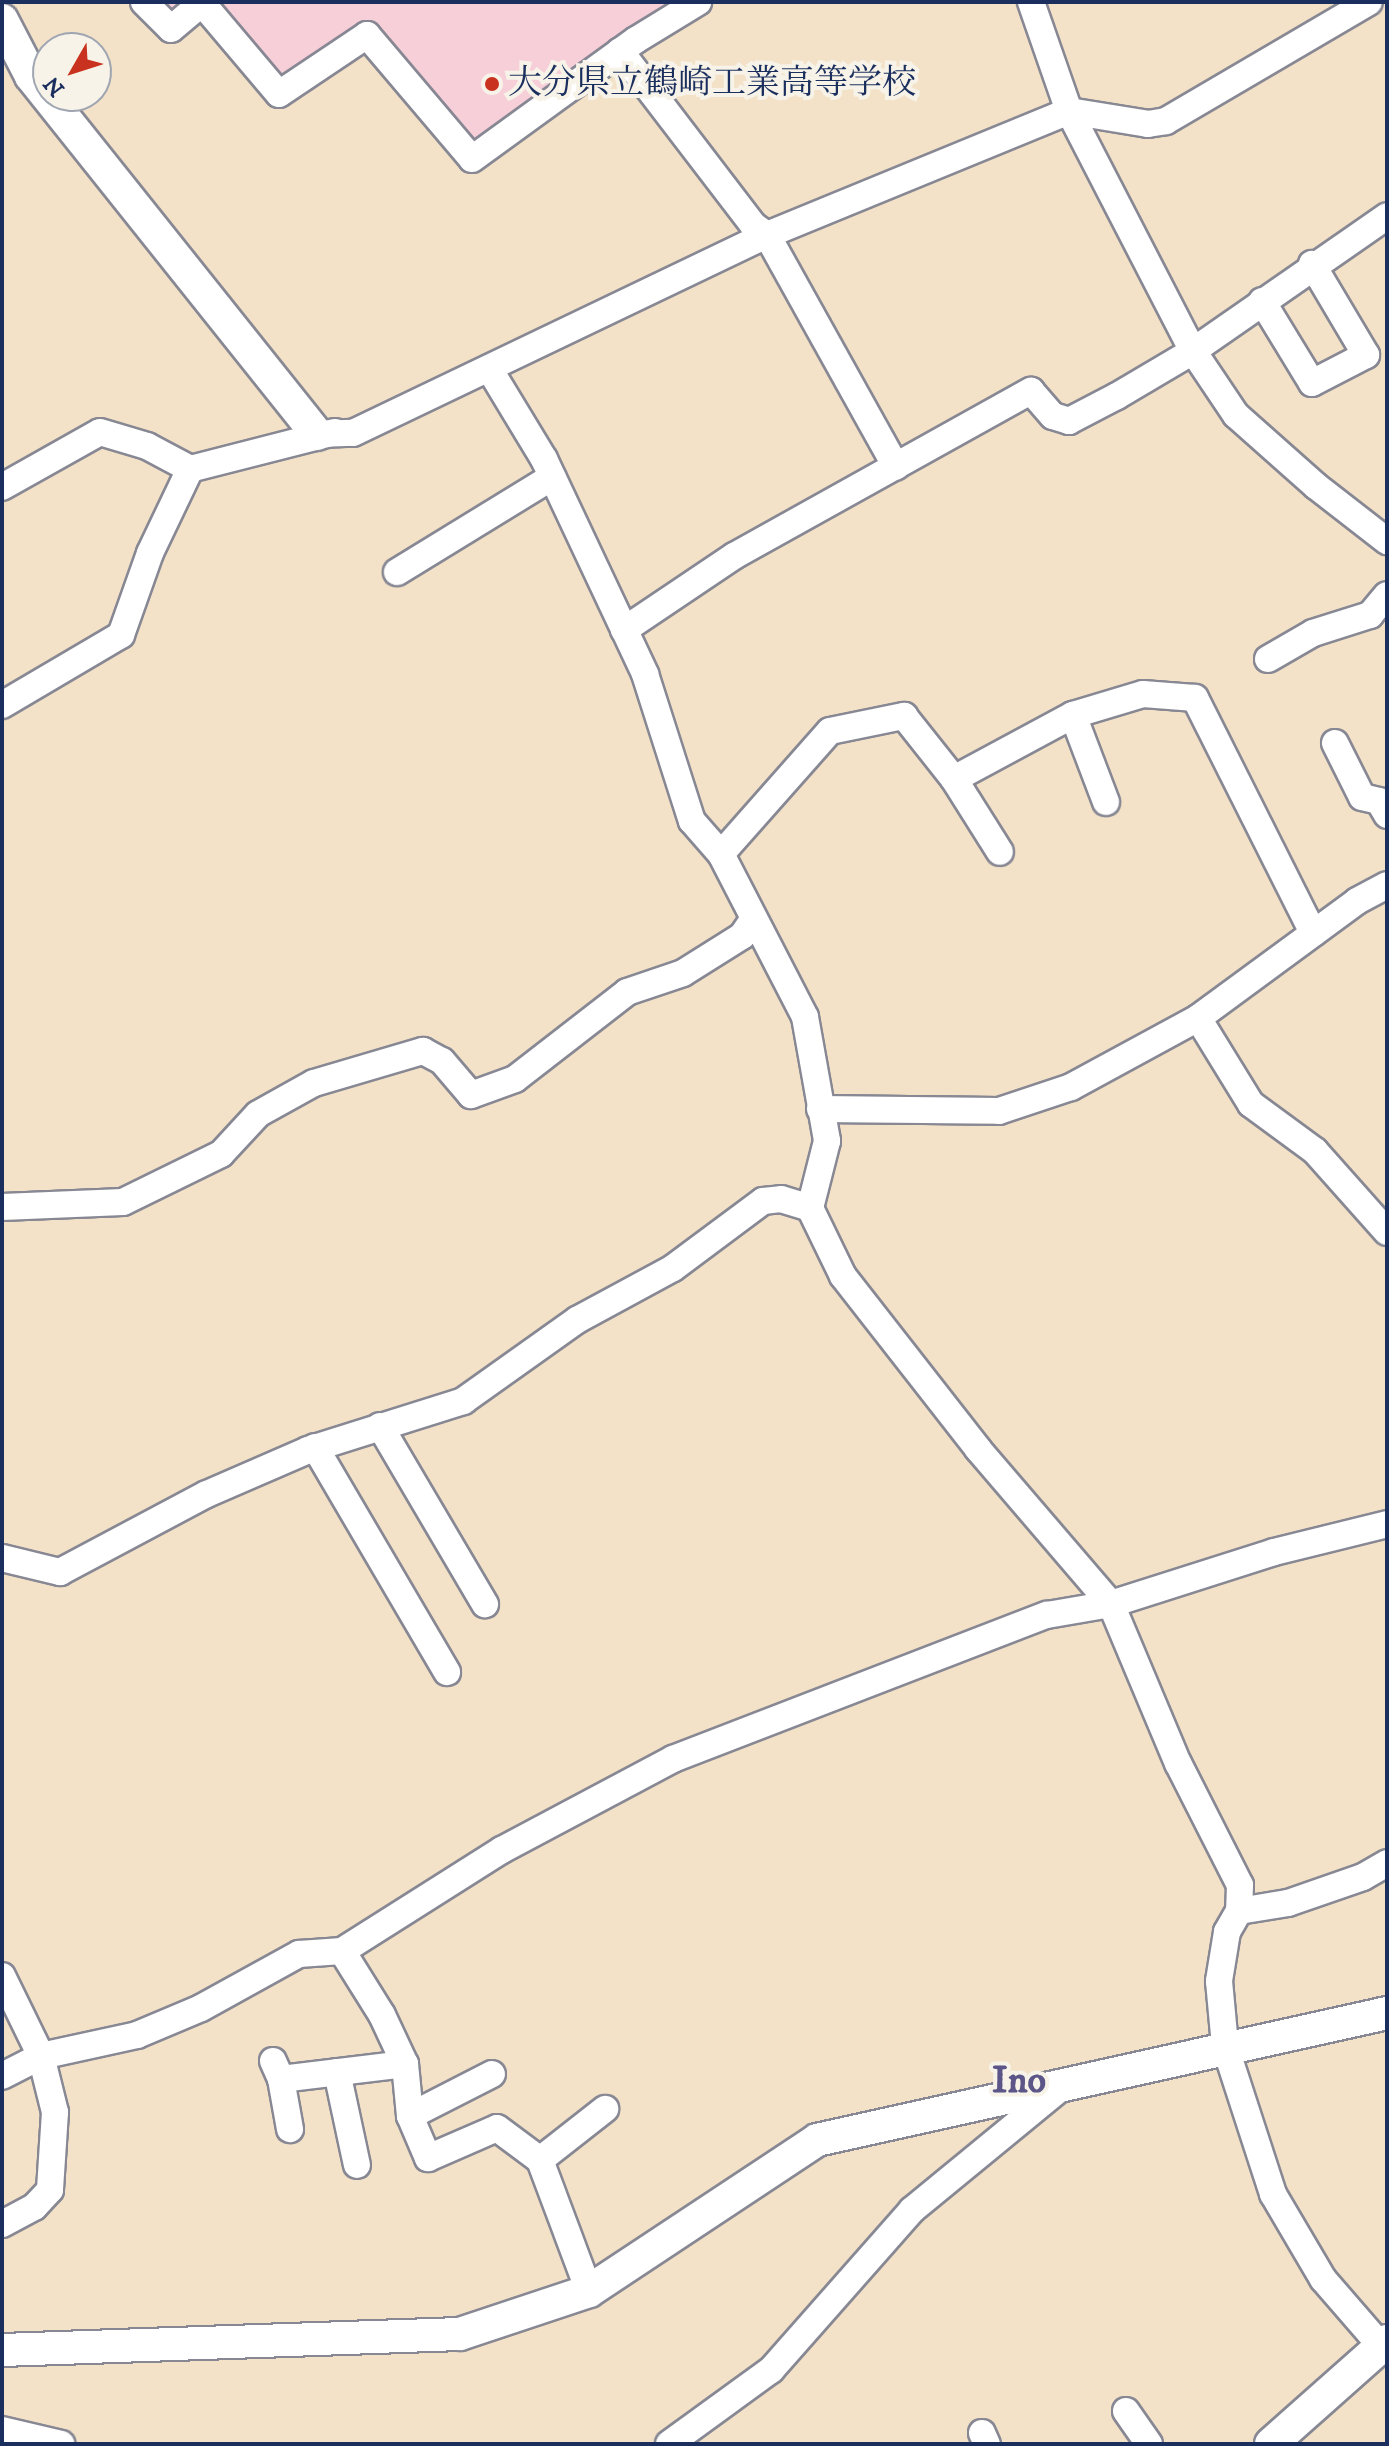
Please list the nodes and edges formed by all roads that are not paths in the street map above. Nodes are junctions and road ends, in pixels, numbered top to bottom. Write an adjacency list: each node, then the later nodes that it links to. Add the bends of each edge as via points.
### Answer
1 (144, 2): 7 (street, via 171,29 202,3 279,94 367,35 472,159)
2 (698, 2): 7 (street)
3 (1031, 2): 9 (street)
4 (1369, 2): 9 (street, via 1166,121 1148,124)
5 (2, 20): 8 (street)
6 (2, 45): 8 (street)
7 (620, 51): 11 (street, via 753,225)
8 (31, 76): 16 (street)
9 (1069, 111): 11 (street); 14 (street)
10 (1387, 216): 12 (street)
11 (767, 235): 15 (street); 17 (street)
12 (1312, 264): 13 (street); 13 (street, via 1366,355 1312,383)
13 (1262, 301): 14 (street)
14 (1193, 351): 17 (street, via 1069,421 1053,416 1031,391); 21 (street, via 1236,415)
15 (490, 370): 16 (street, via 353,433); 19 (street)
16 (328, 433): 18 (street)
17 (896, 467): 24 (street, via 734,556)
18 (190, 469): 20 (street, via 147,446 100,432); 26 (street, via 150,553 121,635)
19 (552, 477): 22 (street); 24 (street)
20 (2, 487)
21 (1387, 541)
22 (397, 572)
23 (1387, 595): 25 (street, via 1370,615 1313,633)
24 (624, 630): 33 (street, via 645,674 692,821)
25 (1268, 659)
26 (2, 705)
27 (1073, 715): 29 (street); 30 (street); 36 (street, via 1143,694 1195,698)
28 (1335, 743): 31 (street, via 1362,797 1379,801)
29 (954, 779): 32 (street); 33 (street, via 904,716 830,731)
30 (1106, 802)
31 (1387, 815)
32 (1000, 852)
33 (721, 854): 35 (street)
34 (1387, 885): 36 (street)
35 (752, 921): 38 (street, via 805,1017); 39 (street, via 742,936 683,973 627,992 515,1079 471,1095 442,1061 423,1051 314,1083 258,1114 221,1154 123,1202)
36 (1313, 933): 37 (street)
37 (1198, 1018): 38 (street, via 1071,1087 999,1111); 41 (street, via 1251,1104 1315,1151)
38 (820, 1109): 40 (street, via 827,1141)
39 (2, 1207)
40 (810, 1208): 42 (street, via 781,1199 763,1201 673,1268 577,1320 463,1401); 47 (street, via 843,1276 899,1352)
41 (1387, 1232)
42 (380, 1426): 43 (street); 46 (street)
43 (315, 1447): 45 (street, via 207,1494 60,1572); 48 (street)
44 (1387, 1524): 47 (street, via 1274,1552)
45 (2, 1558)
46 (485, 1604)
47 (1111, 1604): 50 (street, via 1178,1763 1240,1885); 51 (street, via 1047,1615 673,1759 502,1850)
48 (447, 1672)
49 (1387, 1863): 50 (street, via 1288,1903)
50 (1239, 1911): 54 (street, via 1227,1932 1219,1981)
51 (342, 1951): 55 (street, via 299,1954 201,2008 137,2035); 56 (street)
52 (2, 1976): 55 (street)
53 (1387, 2013): 54 (street)
54 (1225, 2046): 60 (street); 68 (street, via 1273,2194 1323,2279)
55 (41, 2056): 59 (street); 66 (street, via 55,2112 50,2190 34,2207)
56 (405, 2064): 57 (street); 62 (street)
57 (337, 2072): 63 (street, via 277,2070); 65 (street)
58 (492, 2074): 62 (street)
59 (2, 2076)
60 (1067, 2082): 67 (street, via 817,2140); 73 (street, via 912,2210 771,2370)
61 (605, 2109): 64 (street)
62 (410, 2116): 64 (street, via 428,2158 497,2128)
63 (290, 2129)
64 (540, 2160): 67 (street)
65 (357, 2165)
66 (2, 2224)
67 (589, 2291): 69 (street, via 460,2334)
68 (1384, 2344): 75 (street)
69 (2, 2350)
70 (1126, 2411): 74 (street)
71 (2, 2430): 72 (street)
72 (61, 2444)
73 (669, 2444)
74 (1149, 2444)
75 (1271, 2444)

